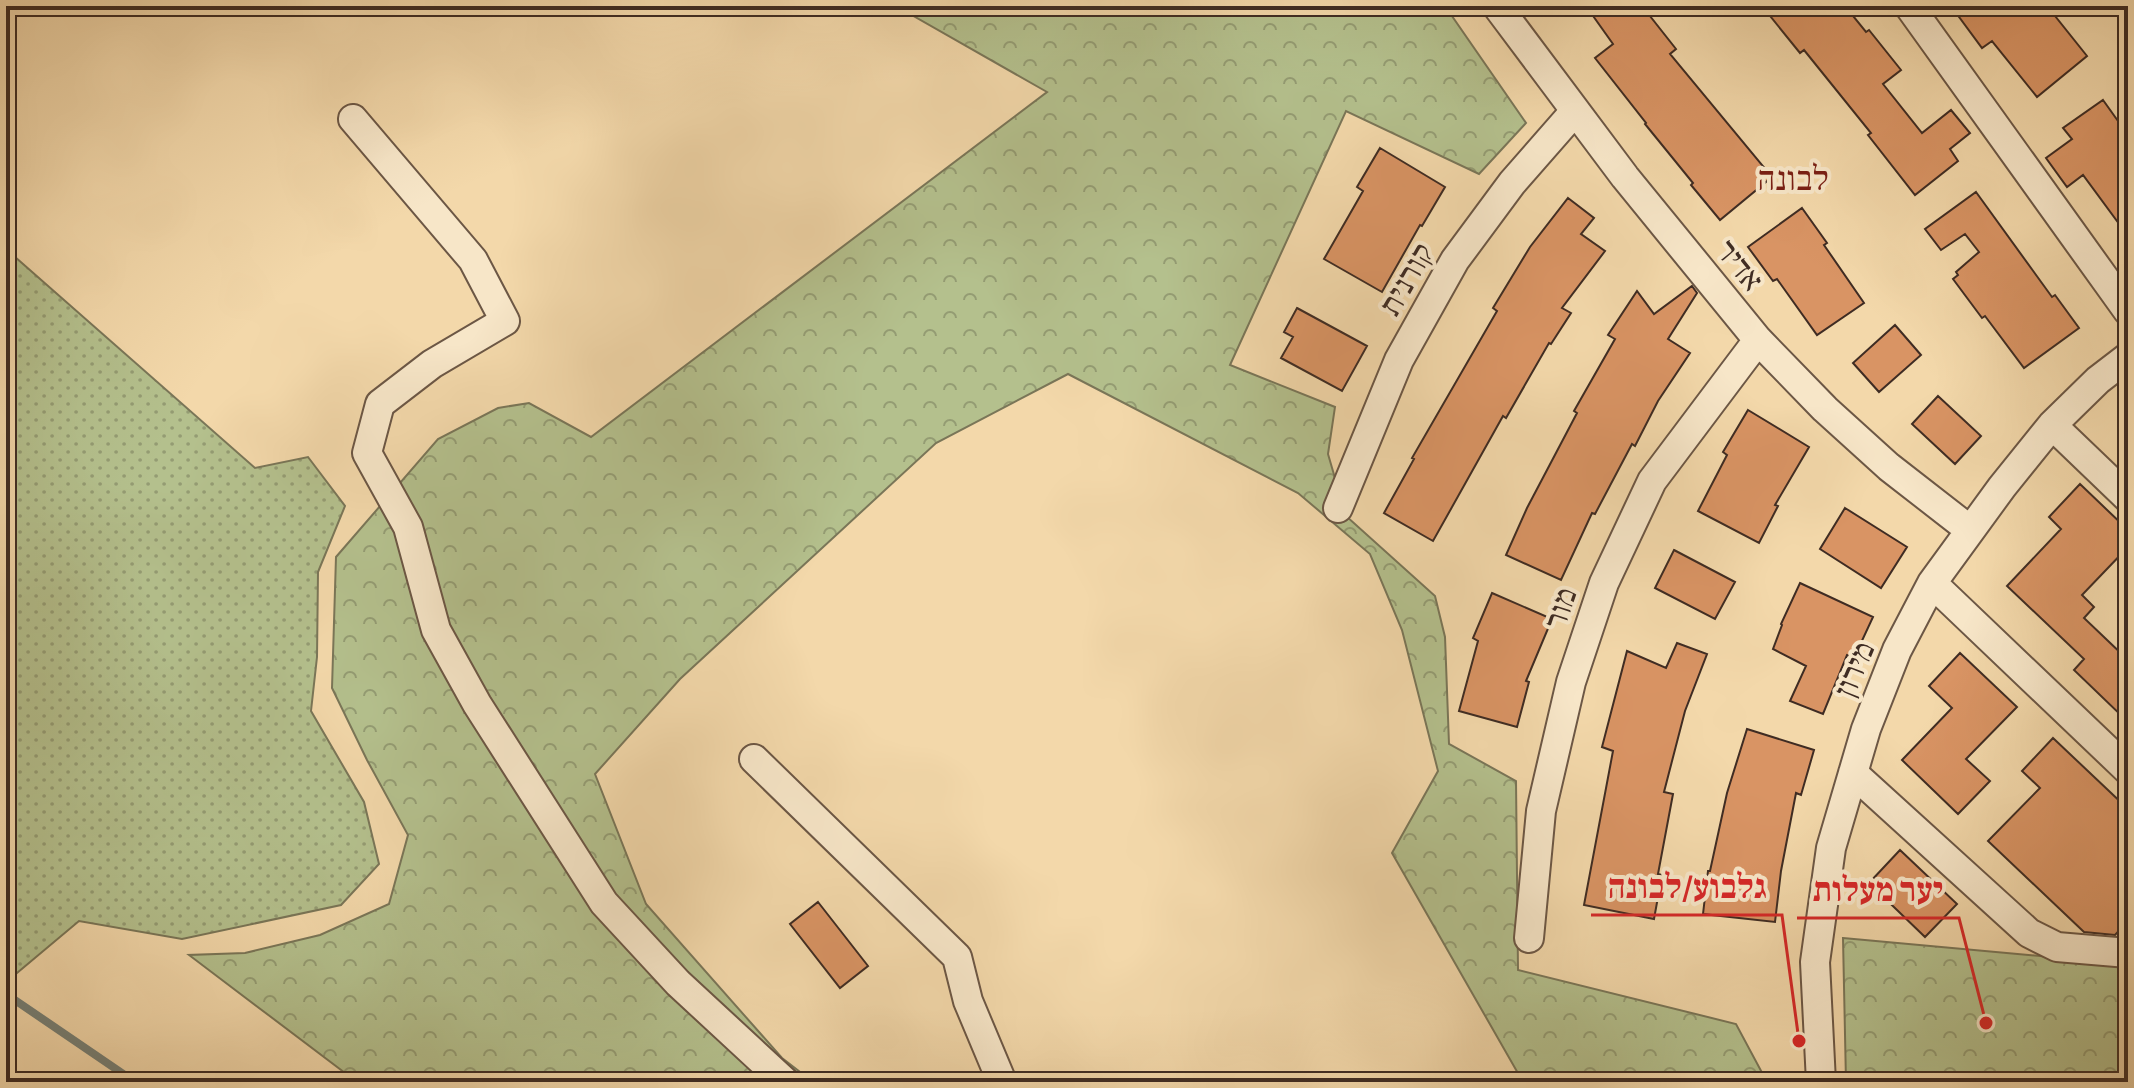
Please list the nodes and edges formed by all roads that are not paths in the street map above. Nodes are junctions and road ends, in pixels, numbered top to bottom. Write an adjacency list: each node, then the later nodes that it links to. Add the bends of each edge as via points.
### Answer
1 (1497, 6): 3 (street, אדיר)
2 (1909, 6): 5 (street)
3 (1575, 111): 6 (street, אדיר); 10 (street, קורנית, via 1455,260 1399,360)
4 (353, 119): 18 (street, via 473,260 505,321 432,364 380,404 367,453 408,527 436,630 604,903 678,983)
5 (2128, 311)
6 (1758, 340): 11 (street, אדיר, via 1889,467); 16 (street, מור, via 1652,481 1604,583 1571,682 1541,811)
7 (2128, 357): 8 (street, מירון)
8 (2052, 425): 9 (street); 11 (street, מירון)
9 (2128, 498)
10 (1338, 508)
11 (1970, 530): 12 (street, מירון)
12 (1932, 583): 14 (street); 15 (street, מירון, via 1897,650)
13 (754, 759): 19 (street, via 957,957 968,1001)
14 (2128, 770)
15 (1853, 773): 17 (street, via 2029,933 2057,947); 20 (street, מירון, via 1831,848 1815,962)
16 (1529, 938)
17 (2128, 953)
18 (785, 1082)
19 (1002, 1082)
20 (1821, 1082)

